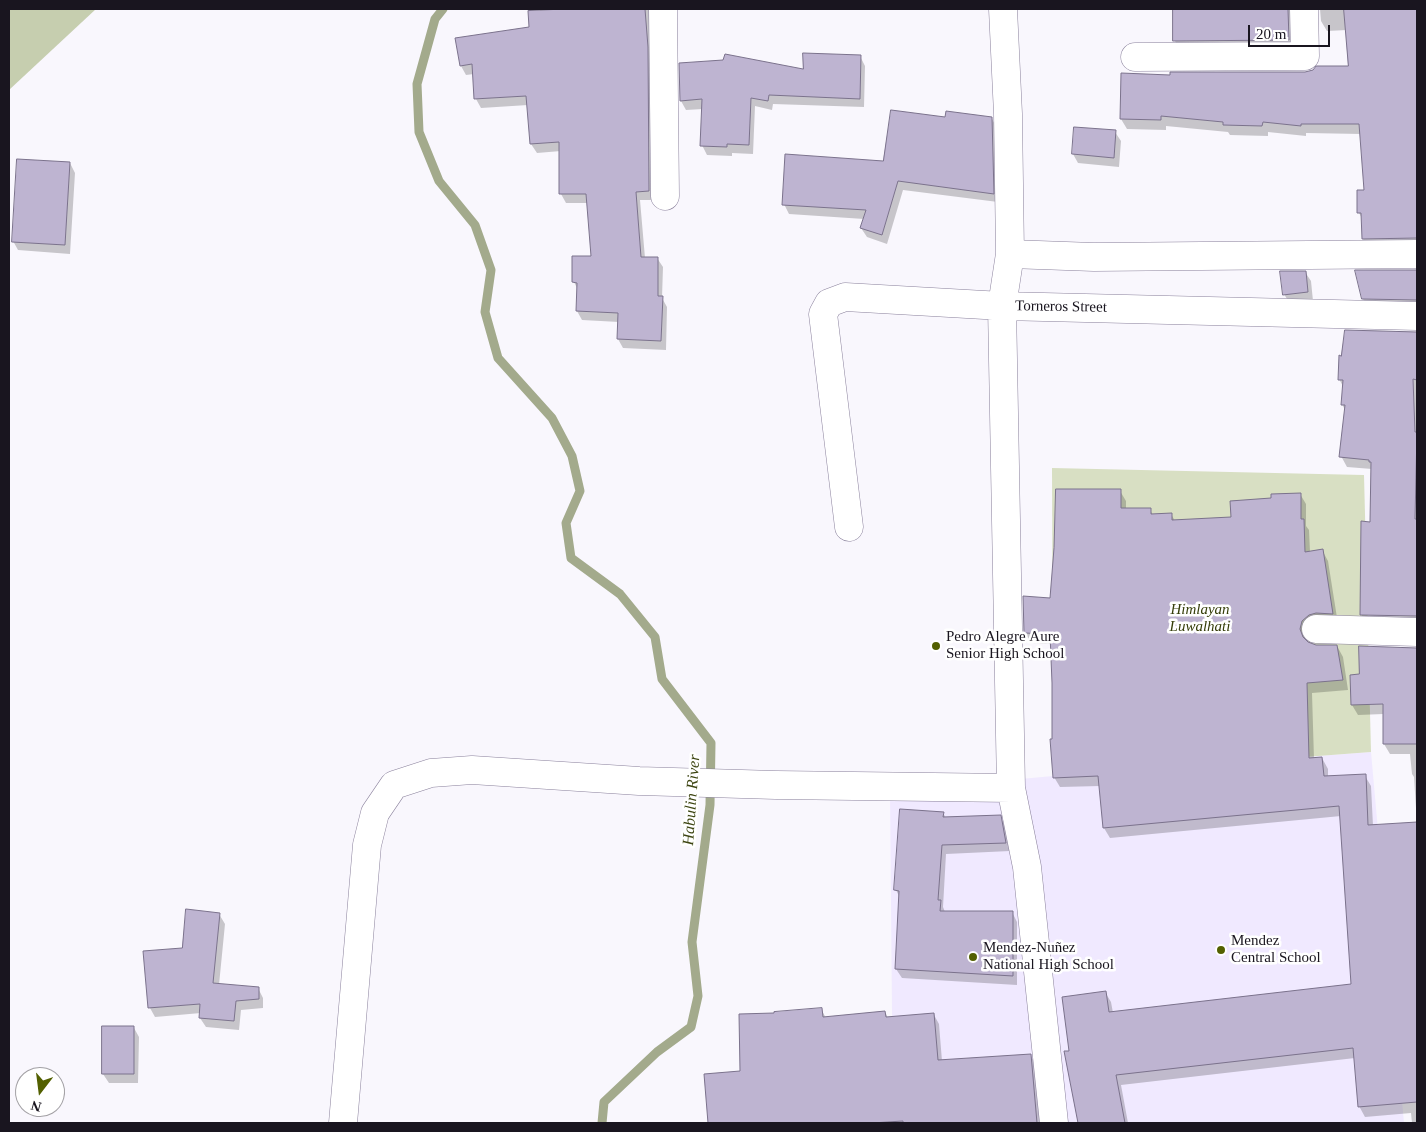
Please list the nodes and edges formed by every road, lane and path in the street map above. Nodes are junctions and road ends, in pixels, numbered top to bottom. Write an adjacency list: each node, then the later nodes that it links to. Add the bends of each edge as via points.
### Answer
1 (663, 9): 5 (street)
2 (1003, 9): 6 (street, Torneros Street)
3 (1304, 9): 4 (street, via 1306,56)
4 (1135, 56)
5 (664, 196)
6 (1010, 254): 7 (street, via 1094,257); 8 (street, Torneros Street)
7 (1417, 254)
8 (1002, 306): 9 (street, Torneros Street); 10 (street, via 845,297 829,303 823,314); 13 (street)
9 (1417, 316)
10 (848, 527)
11 (1316, 629): 12 (street)
12 (1417, 632)
13 (1011, 788): 14 (street, via 776,786 472,770 431,772 394,785 375,813 367,844); 15 (street, via 1027,867)
14 (343, 1123)
15 (1054, 1123)

